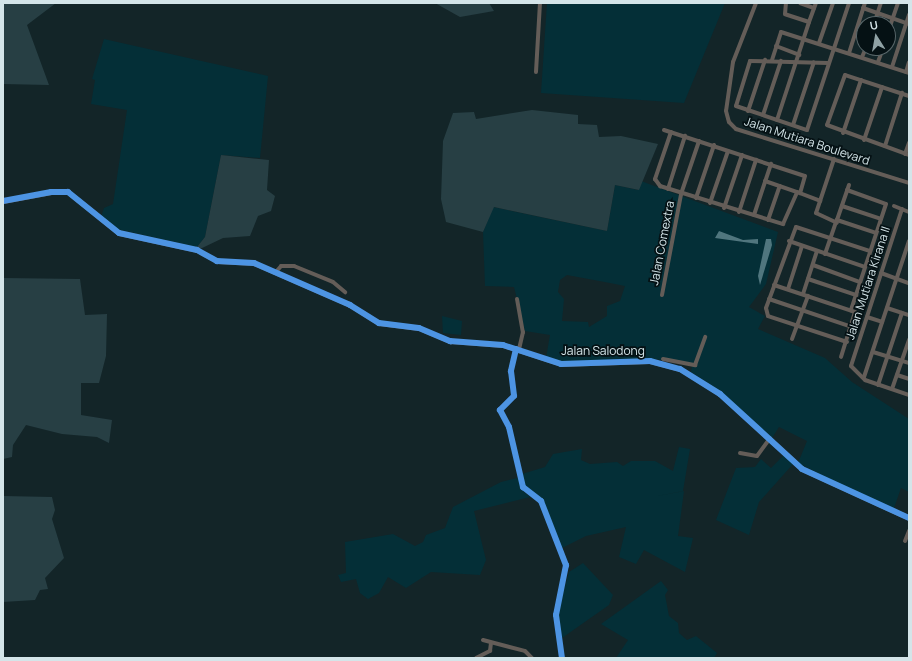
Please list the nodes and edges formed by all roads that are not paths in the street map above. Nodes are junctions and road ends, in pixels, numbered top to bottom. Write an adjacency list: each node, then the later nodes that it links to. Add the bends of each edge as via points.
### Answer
1 (540, 3): 38 (street)
2 (756, 3): 60 (street, Jalan Mutiara Boulevard, via 733,62 727,119 736,129)
3 (786, 3): 19 (street, via 785,14)
4 (800, 3): 11 (street)
5 (816, 3): 11 (street)
6 (833, 3): 22 (street)
7 (849, 3): 24 (street)
8 (865, 3): 12 (street)
9 (881, 3): 13 (street)
10 (898, 3): 17 (street)
11 (814, 8): 19 (street)
12 (863, 8): 13 (street); 25 (street)
13 (878, 13): 15 (street); 16 (street)
14 (909, 15): 20 (street)
15 (877, 16)
16 (886, 16)
17 (893, 16)
18 (896, 20): 20 (street)
19 (809, 22): 21 (street)
20 (908, 24): 37 (street)
21 (805, 38): 22 (street); 23 (street, via 781,32); 26 (street)
22 (819, 43): 24 (street)
23 (776, 46): 26 (street); 30 (street)
24 (833, 47): 25 (street); 36 (street)
25 (849, 53): 28 (street)
26 (799, 54): 32 (street)
27 (880, 56): 34 (street)
28 (862, 57): 34 (street)
29 (765, 60): 30 (street); 44 (street); 44 (street, via 750,61 748,64 735,104)
30 (772, 60): 31 (street)
31 (781, 61): 32 (street); 45 (street)
32 (797, 62): 33 (street); 46 (street)
33 (814, 62): 36 (street); 47 (street)
34 (878, 62): 37 (street)
35 (909, 62): 39 (street)
36 (828, 63): 47 (street, via 807,129)
37 (892, 67): 39 (street)
38 (536, 72)
39 (907, 72)
40 (861, 80): 41 (street); 50 (street); 50 (street, via 846,75 842,78 827,125)
41 (882, 87): 42 (street); 52 (street)
42 (902, 94): 43 (street); 56 (street)
43 (909, 96)
44 (748, 111): 45 (street)
45 (763, 116): 46 (street)
46 (777, 120): 47 (street)
47 (793, 125)
48 (664, 130): 49 (street)
49 (671, 132): 51 (street); 67 (street, via 655,179)
50 (843, 133): 52 (street)
51 (685, 136): 53 (street); 67 (street)
52 (864, 140): 56 (street)
53 (700, 141): 55 (street); 70 (street, Jalan Comextra)
54 (909, 143): 58 (street)
55 (714, 145): 57 (street); 71 (street)
56 (885, 146): 58 (street)
57 (728, 150): 59 (street); 74 (street)
58 (907, 154)
59 (742, 155): 61 (street); 77 (street)
60 (834, 159): 64 (street, Jalan Mutiara Boulevard); 73 (street)
61 (756, 160): 62 (street); 79 (street)
62 (771, 164): 63 (street); 69 (street, via 805,176)
63 (765, 181): 66 (street); 81 (street)
64 (909, 183)
65 (849, 184): 68 (street)
66 (780, 186): 69 (street); 83 (street)
67 (668, 189): 70 (street)
68 (847, 190): 75 (street); 82 (street, via 884,202)
69 (799, 193): 73 (street); 83 (street, via 785,224)
70 (681, 194): 71 (street); 105 (street, Jalan Comextra)
71 (696, 198): 74 (street)
72 (3, 200): 95 (street, Jalan Salodong, via 51,192 68,192 119,233 197,250 217,261 247,261)
73 (820, 201): 84 (street, via 817,214)
74 (710, 203): 77 (street)
75 (842, 206): 82 (street); 84 (street)
76 (894, 206): 78 (street)
77 (724, 208): 79 (street)
78 (902, 209): 80 (street); 96 (street, Jalan Mutiara Kirana II)
79 (739, 212): 81 (street)
80 (909, 212)
81 (754, 215): 83 (street)
82 (881, 219): 85 (street)
83 (768, 220)
84 (837, 221): 85 (street); 86 (street)
85 (876, 233): 90 (street)
86 (831, 238): 88 (street, via 796,227); 90 (street); 92 (street)
87 (909, 241): 98 (street)
88 (789, 242): 89 (street); 101 (street)
89 (802, 246): 91 (street); 102 (street)
90 (870, 250): 94 (street)
91 (817, 251): 92 (street); 93 (street)
92 (825, 254): 94 (street)
93 (813, 265): 97 (street); 99 (street)
94 (865, 267): 99 (street)
95 (275, 273): 103 (street, via 282,266 294,266 333,282); 124 (street, Jalan Salodong, via 350,305 379,324 419,328 450,341)
96 (881, 273): 98 (street); 115 (street, Jalan Mutiara Kirana II)
97 (808, 279): 104 (street); 107 (street)
98 (896, 279): 100 (street); 110 (street)
99 (860, 282): 107 (street)
100 (909, 283)
101 (774, 285): 102 (street); 109 (street)
102 (788, 289): 104 (street)
103 (345, 292)
104 (803, 294): 106 (street)
105 (662, 295)
106 (808, 296): 111 (street); 112 (street)
107 (856, 296): 111 (street)
108 (517, 299): 124 (street, via 523,332)
109 (769, 299): 112 (street); 117 (street, via 767,315)
110 (887, 308): 113 (street); 116 (street)
111 (851, 310): 118 (street, via 856,314)
112 (803, 311): 117 (street); 118 (street)
113 (902, 313): 114 (street); 127 (street)
114 (909, 315)
115 (867, 317): 116 (street); 132 (street, Jalan Mutiara Kirana II, via 851,363 851,367)
116 (882, 322): 125 (street)
117 (798, 325): 120 (street); 122 (street)
118 (852, 327): 122 (street)
119 (705, 337): 128 (street, via 695,365)
120 (792, 339)
121 (909, 340): 123 (street)
122 (847, 342): 126 (street)
123 (908, 348): 129 (street)
124 (517, 349): 137 (street, Jalan Salodong, via 561,364 650,361 680,369 720,394); 146 (street, via 511,371 514,396 500,410 509,427 524,487 541,501 566,565 556,615)
125 (872, 352): 127 (street); 132 (street)
126 (841, 357)
127 (887, 357): 129 (street); 134 (street)
128 (663, 358)
129 (902, 360): 130 (street); 131 (street)
130 (909, 363)
131 (897, 375): 133 (street); 135 (street)
132 (864, 377): 134 (street)
133 (909, 379)
134 (878, 385): 135 (street)
135 (892, 389): 136 (street)
136 (909, 395)
137 (770, 438): 138 (street, via 757,456); 139 (street, Jalan Salodong, via 802,469)
138 (740, 453)
139 (909, 518)
140 (909, 531): 141 (street)
141 (905, 541)
142 (483, 640): 143 (street)
143 (491, 643): 144 (street, via 490,651); 145 (street, via 525,651)
144 (476, 658)
145 (532, 658)
146 (562, 658)

